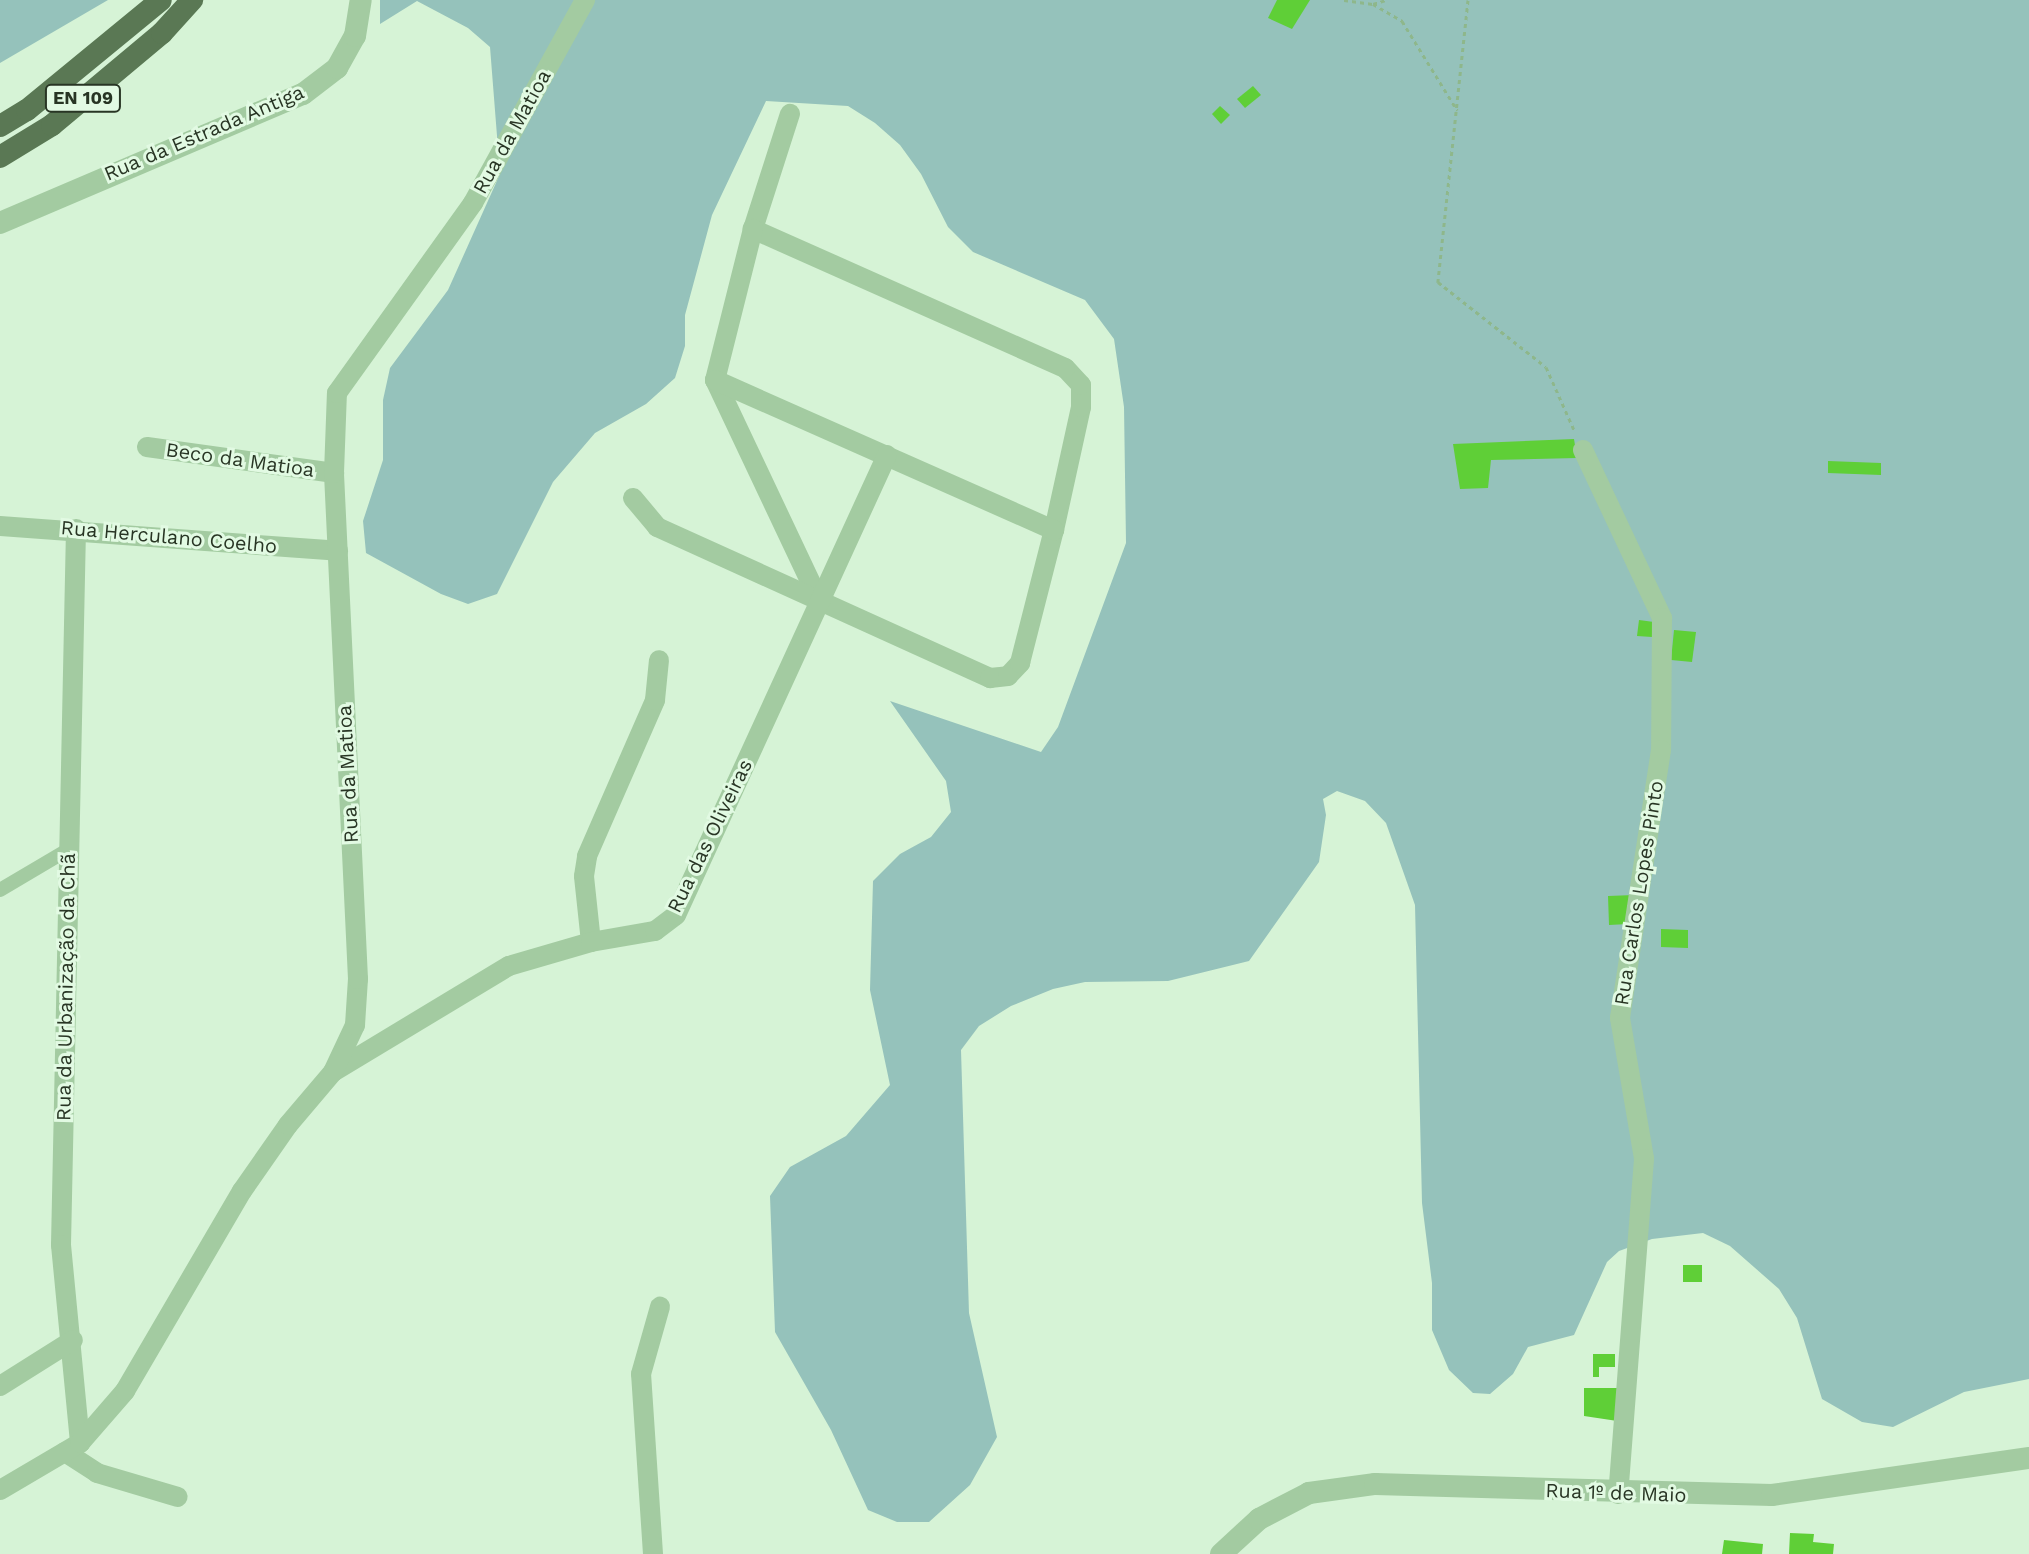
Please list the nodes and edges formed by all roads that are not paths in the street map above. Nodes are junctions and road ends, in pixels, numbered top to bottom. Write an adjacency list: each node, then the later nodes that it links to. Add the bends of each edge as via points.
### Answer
1 (161, 0): 6 (main road, EN 109, via 27,110)
2 (192, 0): 7 (main road, EN 109, via 162,33 52,125)
3 (361, 0): 8 (street, Rua da Estrada Antiga, via 355,36 337,68 303,94)
4 (585, 0): 14 (street, Rua da Matioa, via 473,203 337,393)
5 (790, 114): 9 (street)
6 (0, 126)
7 (0, 157)
8 (0, 223)
9 (753, 229): 10 (street); 18 (street, via 1065,368 1081,385 1081,407)
10 (715, 380): 13 (street); 20 (street)
11 (147, 447): 14 (street, Beco da Matioa)
12 (1583, 450): 32 (street, Rua Carlos Lopes Pinto, via 1662,618 1661,750 1620,1018 1644,1159)
13 (887, 455): 18 (street); 20 (street, Rua das Oliveiras)
14 (334, 473): 19 (street, Rua da Matioa)
15 (633, 498): 20 (street, via 657,527)
16 (0, 526): 17 (street, Rua Herculano Coelho)
17 (76, 529): 19 (street, Rua Herculano Coelho); 22 (street, Rua da Urbanização da Chã)
18 (1054, 530): 20 (street, via 1020,663 1008,676 990,678)
19 (338, 551): 25 (street, Rua da Matioa, via 358,979 355,1025)
20 (821, 604): 24 (street, Rua das Oliveiras, via 676,915 655,931)
21 (659, 660): 24 (street, via 655,700 587,856)
22 (69, 849): 23 (street); 27 (street, Rua da Urbanização da Chã, via 61,1245)
23 (0, 890)
24 (591, 942): 25 (street, Rua das Oliveiras, via 509,966)
25 (333, 1072): 29 (street, Rua da Matioa, via 242,1191 125,1391)
26 (660, 1307): 34 (street, via 641,1374)
27 (73, 1340): 28 (street); 29 (street, Rua da Urbanização da Chã)
28 (0, 1386)
29 (72, 1447): 31 (street, Rua da Matioa); 33 (street, via 97,1473)
30 (2029, 1458): 32 (street, Rua 1º de Maio, via 1772,1495)
31 (0, 1490)
32 (1618, 1494): 35 (street, Rua 1º de Maio, via 1375,1484 1309,1493 1259,1519)
33 (178, 1497)
34 (653, 1554)
35 (1221, 1554)

